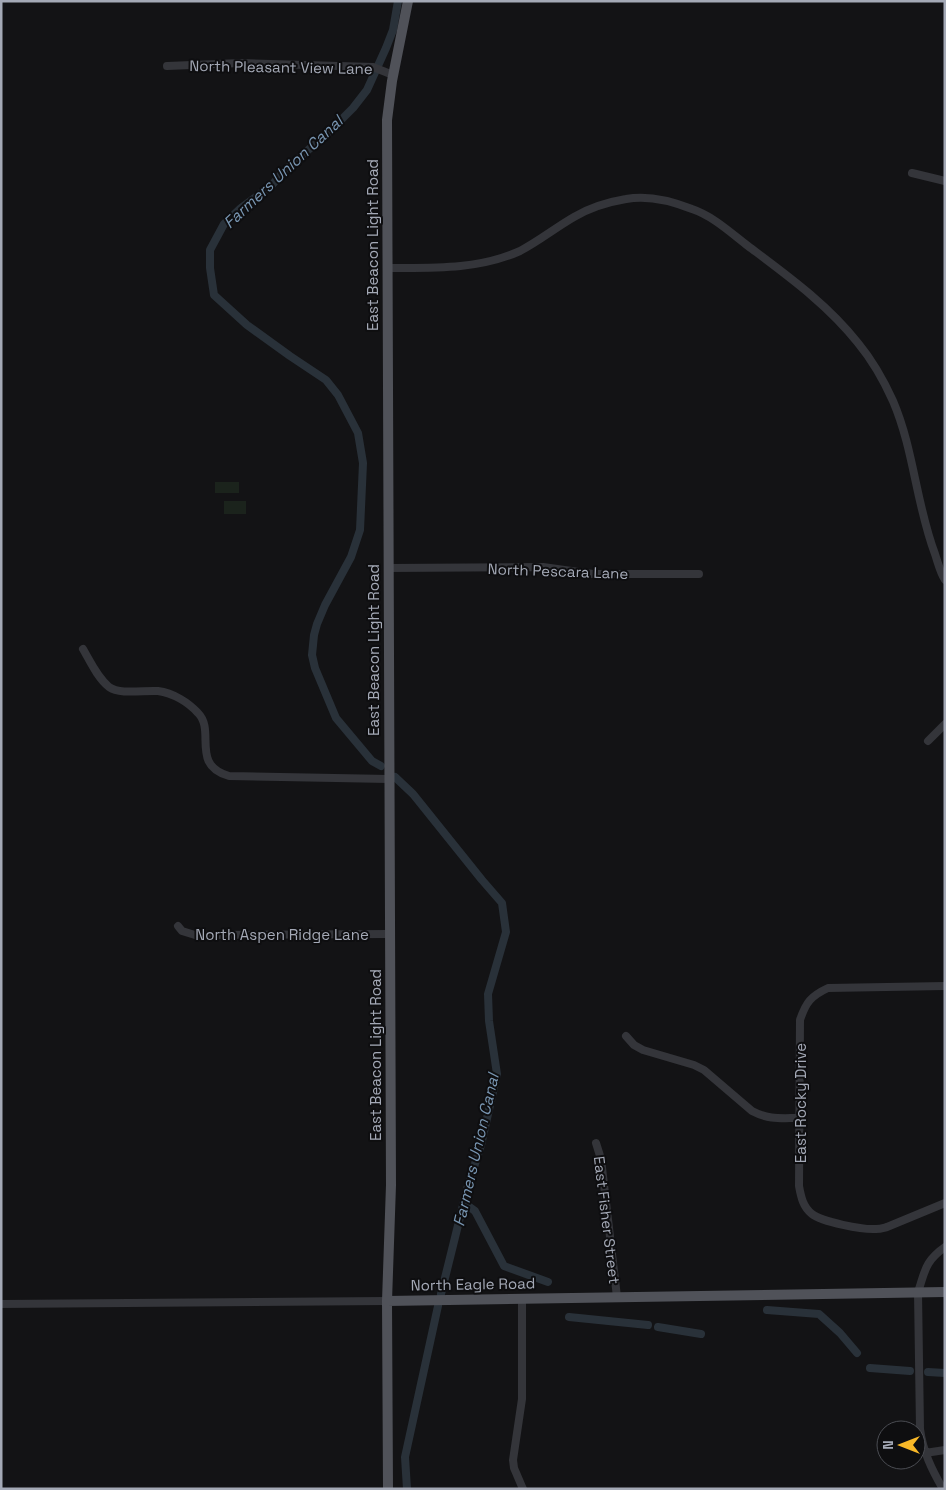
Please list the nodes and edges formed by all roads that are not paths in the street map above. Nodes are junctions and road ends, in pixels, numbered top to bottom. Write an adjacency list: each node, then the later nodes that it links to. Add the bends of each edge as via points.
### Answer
1 (408, 1): 3 (main road, East Beacon Light Road)
2 (167, 66): 3 (street, North Pleasant View Lane, via 241,63 377,68)
3 (393, 75): 6 (main road, East Beacon Light Road, via 387,120)
4 (912, 172): 5 (street)
5 (945, 181)
6 (387, 268): 7 (main road, East Beacon Light Road); 9 (street, via 444,268 485,262 519,251 574,216 628,198 668,201 694,209 720,224 820,301 860,344 893,401 904,431 928,536)
7 (388, 568): 8 (street, North Pescara Lane, via 543,567 593,574); 13 (main road, East Beacon Light Road)
8 (699, 574)
9 (945, 580)
10 (83, 649): 13 (street, via 110,688 158,691 191,706 202,718 206,754 220,774)
11 (945, 724): 12 (street)
12 (928, 741)
13 (389, 779): 15 (main road, East Beacon Light Road)
14 (178, 926): 15 (street, North Aspen Ridge Lane, via 182,931 195,935)
15 (389, 934): 26 (main road, East Beacon Light Road)
16 (945, 986): 18 (street, East Rocky Drive, via 828,988 809,1000 800,1020)
17 (626, 1036): 18 (street, via 643,1050 704,1070 752,1111 771,1118)
18 (800, 1118): 20 (street, East Rocky Drive, via 799,1186 812,1214 823,1220 877,1229)
19 (596, 1143): 24 (street, East Fisher Street, via 601,1159)
20 (945, 1203)
21 (945, 1247): 22 (street, via 929,1260)
22 (918, 1292): 23 (main road, North Eagle Road); 24 (main road, North Eagle Road); 28 (street)
23 (945, 1292)
24 (617, 1296): 25 (main road, North Eagle Road)
25 (522, 1298): 26 (main road, North Eagle Road); 33 (street, via 522,1399 513,1460)
26 (387, 1301): 27 (street, North Eagle Road); 32 (main road, East Beacon Light Road)
27 (1, 1304)
28 (920, 1420)
29 (945, 1450): 30 (street)
30 (926, 1453)
31 (926, 1455): 34 (street)
32 (388, 1489)
33 (523, 1489)
34 (943, 1489)

